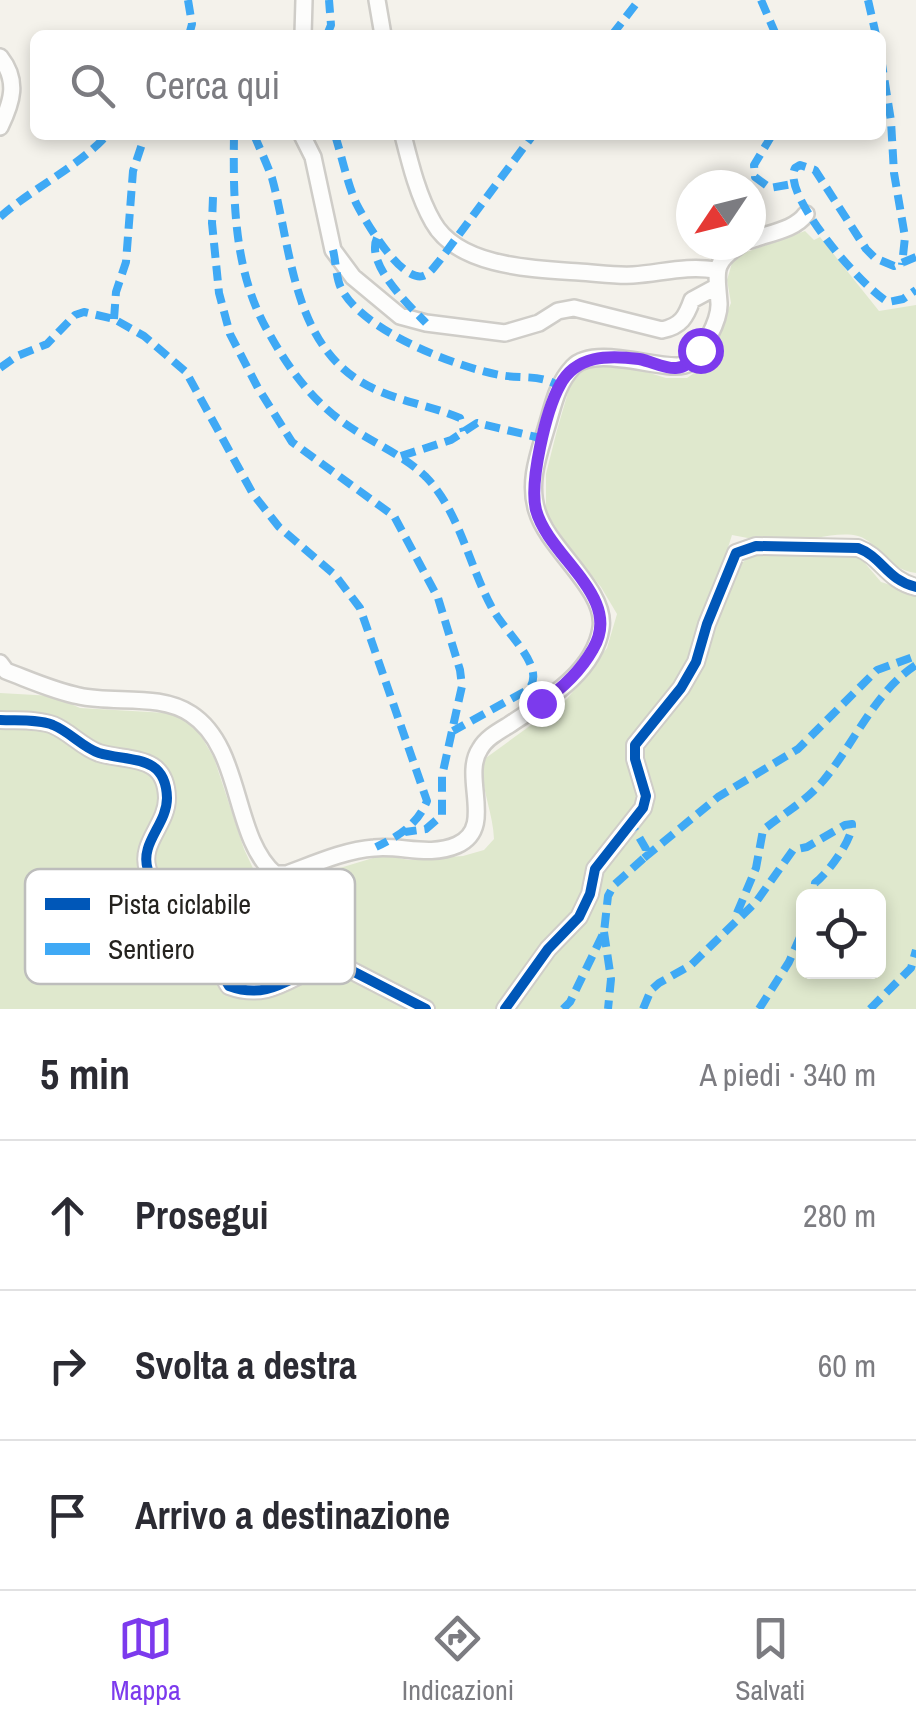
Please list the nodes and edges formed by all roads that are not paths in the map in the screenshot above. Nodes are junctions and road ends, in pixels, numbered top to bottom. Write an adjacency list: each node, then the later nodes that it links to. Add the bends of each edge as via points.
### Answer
1 (304, 0): 3 (street)
2 (378, 0): 4 (street)
3 (303, 30)
4 (382, 30)
5 (0, 57): 6 (street, via 13,85)
6 (0, 127)
7 (304, 140): 12 (street, via 333,250 353,277 400,316 504,332 574,308 662,330 676,326)
8 (405, 140): 12 (street, via 434,224 465,251 514,268 631,275 691,266)
9 (806, 214): 10 (street)
10 (766, 235)
11 (723, 260): 12 (street)
12 (716, 278): 18 (street, via 717,318 688,364 584,359 559,386 536,460 536,510 592,593 602,627 562,688 480,747 472,765 478,807 471,835 456,846 376,847)
13 (916, 587): 23 (street, via 894,579 858,548 756,546 736,553 696,662 635,745 643,808 594,868 579,917)
14 (0, 663): 17 (street, via 6,671 79,696 153,702 191,714 220,749)
15 (0, 720): 16 (street, via 56,726 100,753 154,767 167,804 146,850)
16 (148, 869)
17 (270, 869)
18 (303, 869)
19 (355, 973): 22 (street)
20 (228, 984): 21 (street)
21 (287, 984)
22 (426, 1009)
23 (506, 1009)

